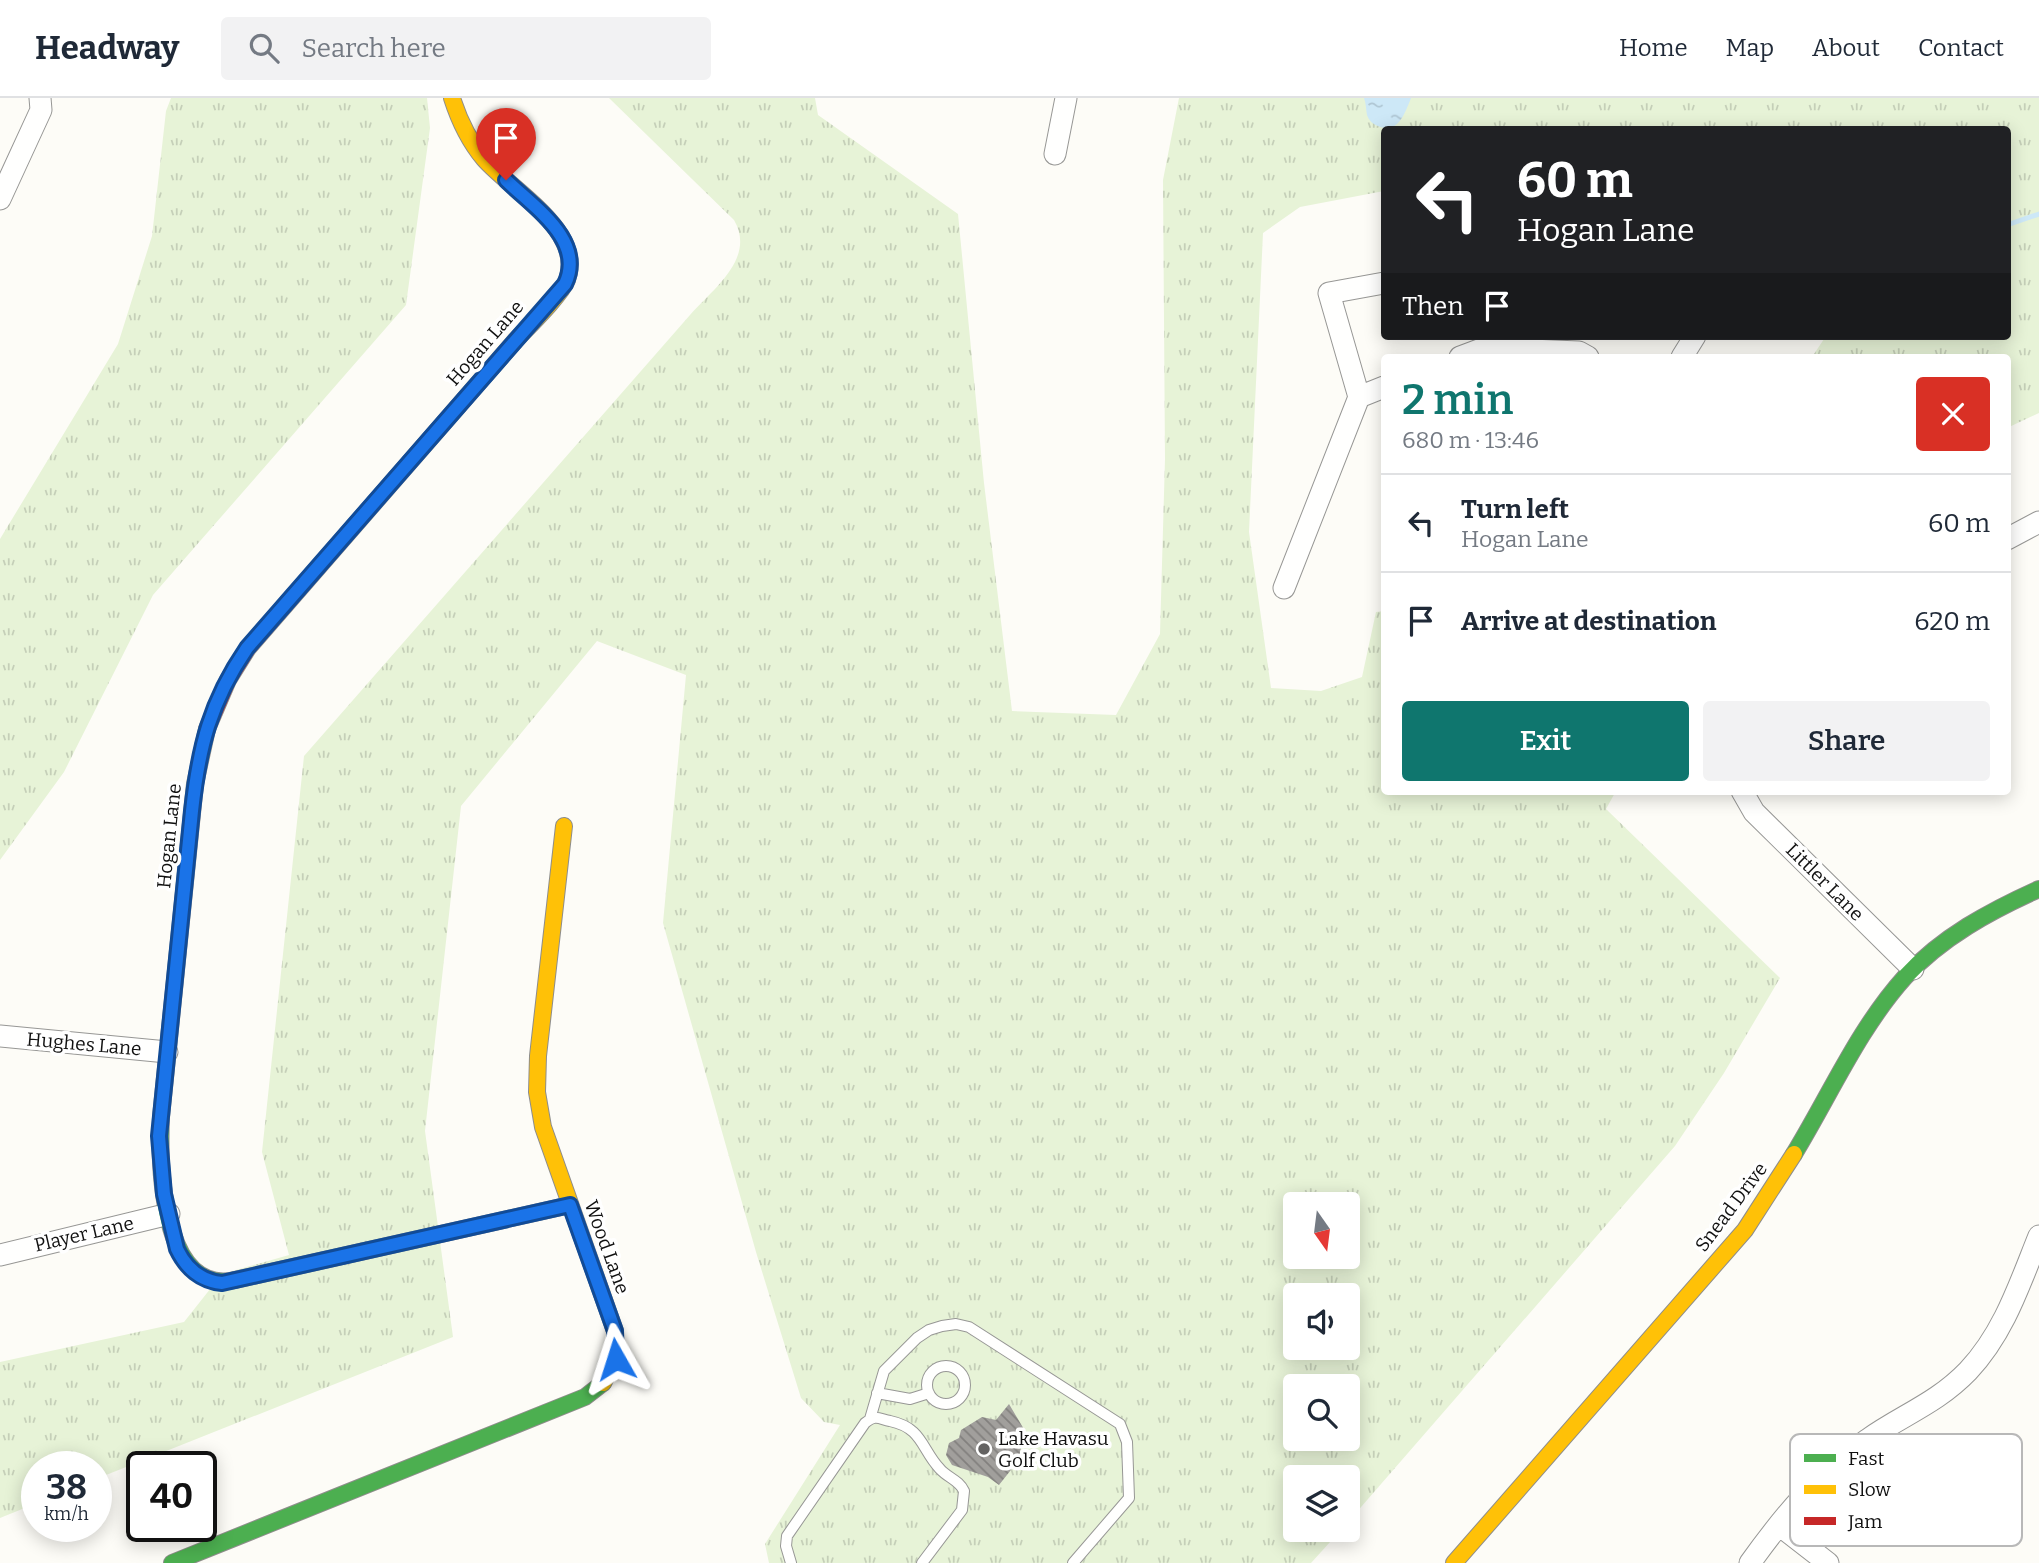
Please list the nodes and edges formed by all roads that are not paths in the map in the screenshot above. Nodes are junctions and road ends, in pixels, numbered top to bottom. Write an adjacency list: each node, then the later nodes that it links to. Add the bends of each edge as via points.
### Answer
1 (40, 98): 5 (street, via 41,110)
2 (452, 98): 19 (street, Hogan Lane, via 464,130 480,153 562,236 570,258 568,277 247,648 225,683 197,763)
3 (1066, 98): 4 (street)
4 (1055, 154)
5 (0, 199)
6 (1381, 284): 10 (street, via 1329,293)
7 (1469, 354): 8 (street, via 1484,348)
8 (1583, 354)
9 (1381, 388): 10 (street)
10 (1359, 397): 13 (street)
11 (2039, 522): 12 (street)
12 (2011, 537)
13 (1284, 588)
14 (1744, 795): 17 (street, Littler Lane, via 1757,815)
15 (564, 826): 20 (street, Wood Lane, via 537,1074 543,1127)
16 (2039, 889): 17 (street, Snead Drive, via 1976,919)
17 (1913, 969): 36 (street, Snead Drive, via 1868,1027 1745,1230)
18 (0, 1036): 19 (street, Hughes Lane)
19 (167, 1052): 21 (street, Hogan Lane, via 159,1156)
20 (570, 1205): 21 (street, Hogan Lane, via 222,1283 201,1276 184,1261); 32 (street, Wood Lane, via 617,1340 613,1367 600,1387 585,1397)
21 (169, 1214): 23 (street, Player Lane)
22 (2039, 1236): 27 (street, via 2002,1324 1969,1370 1925,1407)
23 (0, 1255)
24 (877, 1393): 25 (lane, via 910,1399); 26 (lane); 35 (lane, via 886,1368 917,1338 937,1327 969,1326 1120,1424 1127,1442 1129,1498)
25 (929, 1393)
26 (870, 1419): 33 (lane, via 786,1537); 34 (lane, via 898,1422 913,1431 939,1468 964,1491 961,1511)
27 (1876, 1434)
28 (1790, 1513): 29 (street)
29 (1779, 1525): 30 (street); 37 (street)
30 (1790, 1534)
31 (1806, 1546): 38 (street)
32 (173, 1563)
33 (791, 1563)
34 (922, 1563)
35 (1073, 1563)
36 (1454, 1563)
37 (1750, 1563)
38 (1828, 1563)

